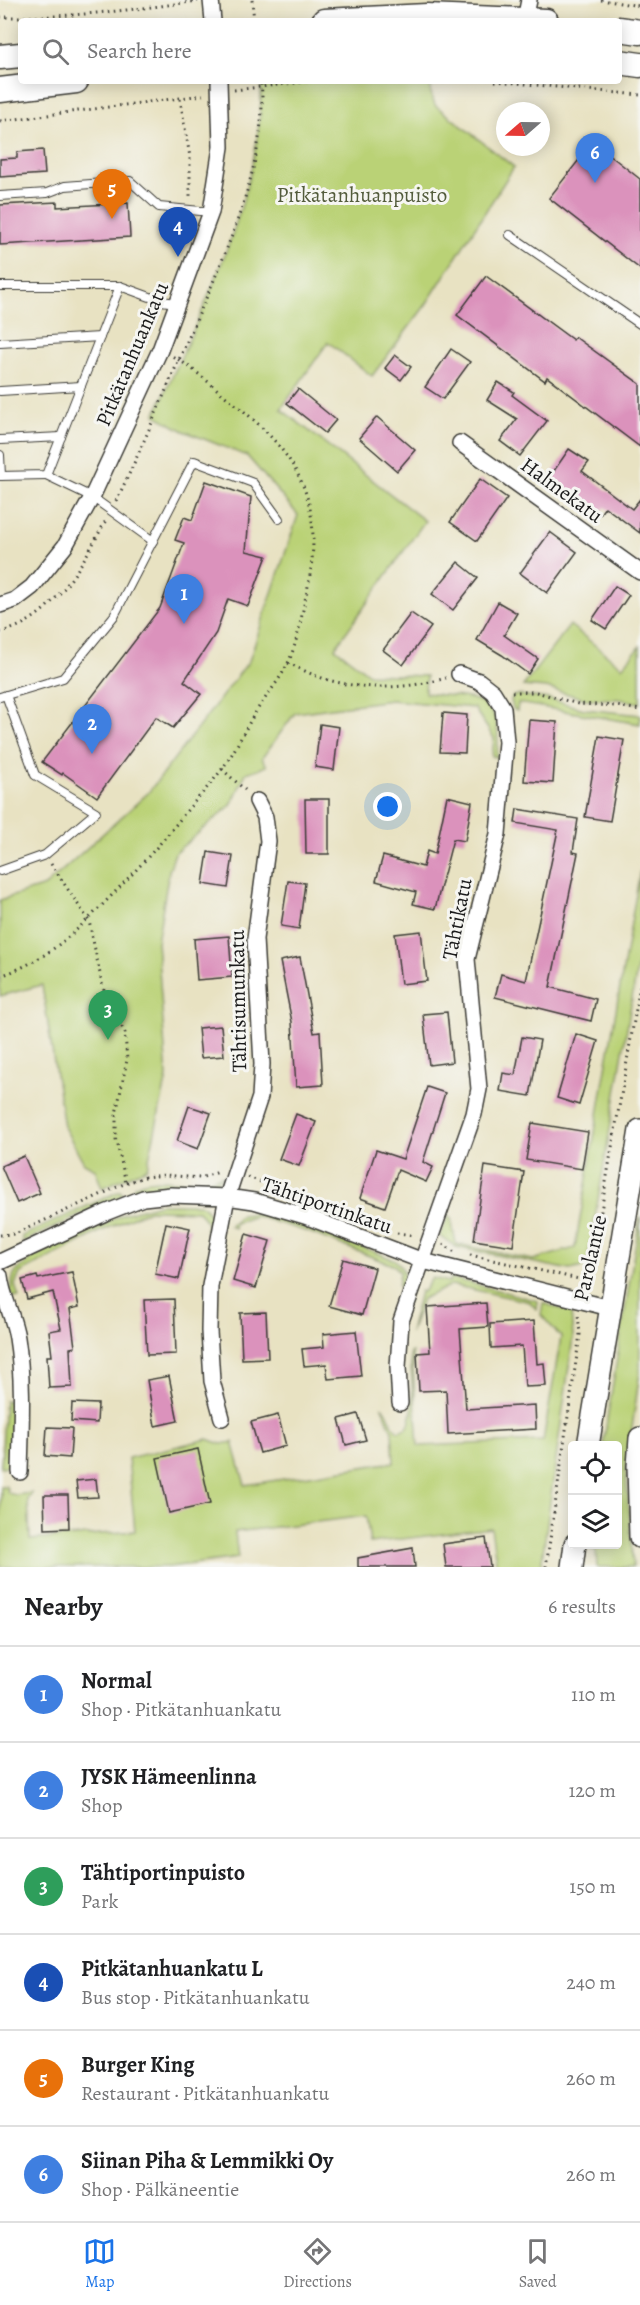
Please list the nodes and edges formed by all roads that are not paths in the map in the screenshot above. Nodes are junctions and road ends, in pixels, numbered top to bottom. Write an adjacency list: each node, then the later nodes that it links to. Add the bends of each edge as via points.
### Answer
1 (210, 0): 3 (street)
2 (533, 14): 4 (main road)
3 (213, 18)
4 (386, 18)
5 (622, 29): 6 (main road)
6 (640, 32)
7 (18, 55): 8 (main road)
8 (0, 57)
9 (622, 62): 10 (main road)
10 (640, 65)
11 (51, 84): 13 (main road)
12 (219, 87): 15 (street, Pitkätanhuankatu, via 221,147)
13 (0, 90)
14 (0, 196): 15 (lane, via 130,182 159,207)
15 (211, 212): 19 (street, Pitkätanhuankatu)
16 (510, 235): 20 (lane)
17 (0, 286): 18 (lane)
18 (120, 286): 19 (lane); 21 (lane)
19 (177, 303): 31 (street, Pitkätanhuankatu, via 160,350)
20 (640, 324)
21 (100, 337): 22 (lane); 23 (lane)
22 (0, 343)
23 (81, 386): 24 (lane); 25 (lane)
24 (0, 391)
25 (61, 437): 26 (lane); 29 (lane)
26 (0, 440)
27 (460, 443): 34 (street, Halmekatu)
28 (0, 455): 30 (lane)
29 (46, 475): 30 (lane); 31 (lane)
30 (0, 476)
31 (92, 497): 33 (lane); 35 (street, Pitkätanhuankatu, via 65,546 44,574 15,600)
32 (279, 519): 33 (lane, via 253,483 194,460)
33 (153, 541): 37 (lane, via 114,616 63,678)
34 (640, 572)
35 (0, 605)
36 (459, 674): 42 (street, Tähtikatu, via 479,681 493,692 503,708 506,742 499,822 467,958 479,1089)
37 (3, 696): 39 (lane, via 35,775 96,812 45,855)
38 (256, 801): 41 (street, Tähtisumunkatu, via 265,817 268,841 255,939 262,1064 260,1097)
39 (0, 871)
40 (640, 1130): 45 (main road, Parolantie)
41 (227, 1197): 42 (street, Tähtiportinkatu, via 305,1216); 43 (street, Tähtiportinkatu, via 143,1198); 47 (street, Tähtisumunkatu, via 210,1286 209,1330 212,1381)
42 (423, 1261): 45 (street, Tähtiportinkatu); 46 (street, Tähtikatu, via 401,1321)
43 (0, 1262)
44 (0, 1276): 50 (street, via 20,1358)
45 (610, 1308): 49 (main road, Parolantie)
46 (400, 1403)
47 (222, 1418)
48 (640, 1438): 51 (main road)
49 (589, 1441)
50 (20, 1472)
51 (640, 1537)
52 (574, 1549): 53 (main road)
53 (572, 1567)

